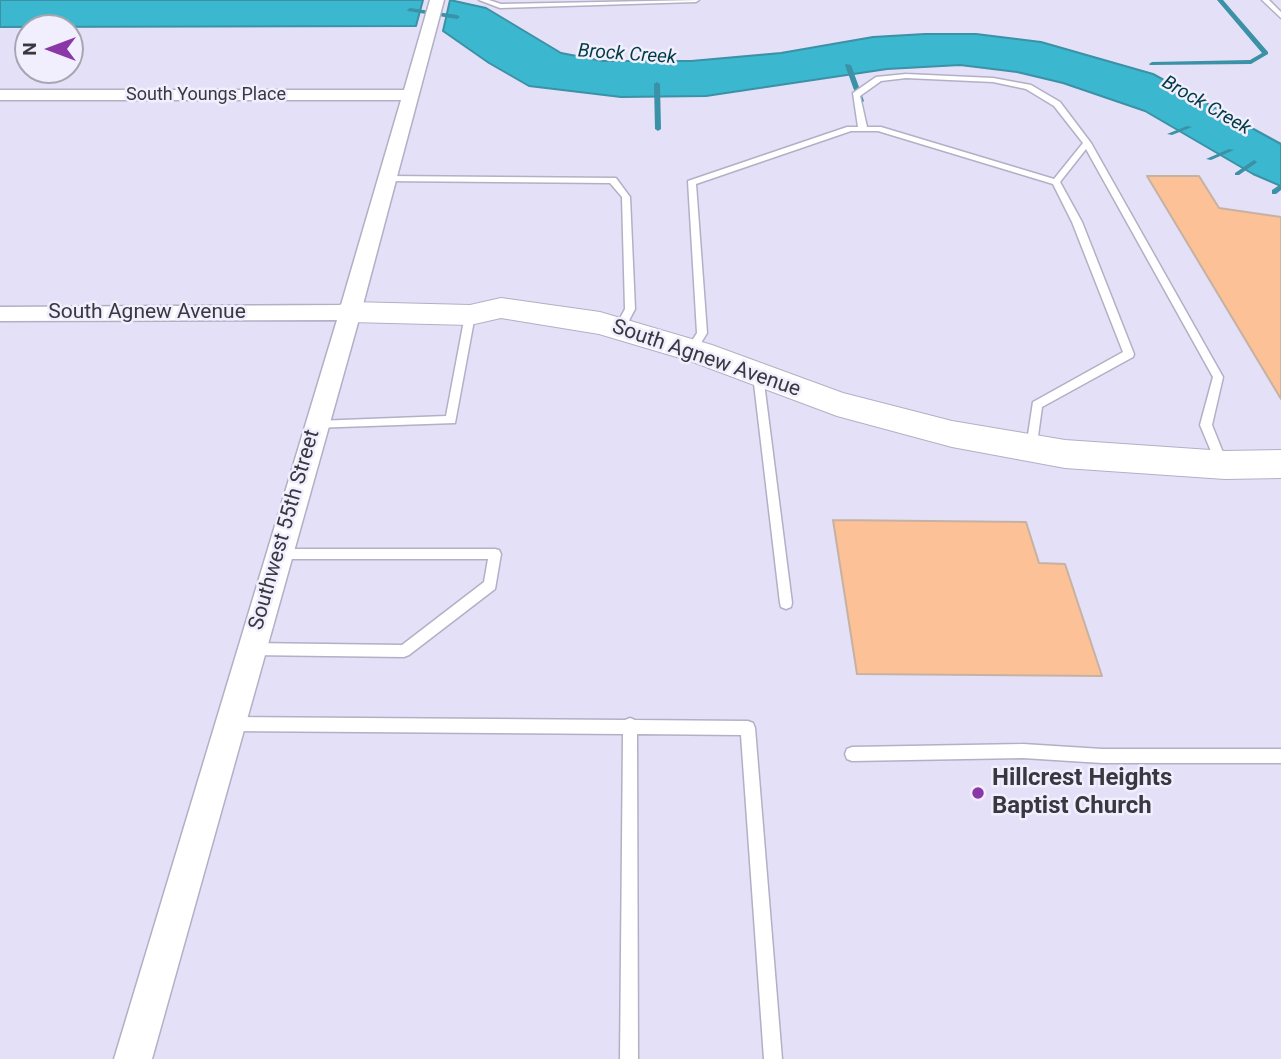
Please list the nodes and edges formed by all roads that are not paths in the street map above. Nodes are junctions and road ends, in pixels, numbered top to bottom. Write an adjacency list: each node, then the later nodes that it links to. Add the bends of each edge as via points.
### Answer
1 (437, 0): 7 (street, Southwest 55th Street)
2 (482, 0): 3 (lane, via 500,6)
3 (696, 0)
4 (1265, 0): 5 (lane)
5 (1281, 16)
6 (0, 95): 7 (street, South Youngs Place)
7 (411, 95): 10 (street, Southwest 55th Street)
8 (863, 129): 9 (lane, via 856,95 879,79 965,77 1028,87 1057,104); 11 (lane, via 878,129); 16 (lane, via 850,129 691,183 702,333)
9 (1087, 143): 11 (lane); 21 (lane, via 1218,377 1206,425)
10 (388, 179): 12 (street, Southwest 55th Street); 15 (lane, via 613,180 626,197 630,309)
11 (1056, 182): 19 (lane, via 1077,222 1129,354 1037,405)
12 (350, 312): 13 (street, South Agnew Avenue); 14 (street, South Agnew Avenue); 18 (street, Southwest 55th Street)
13 (0, 314)
14 (470, 315): 15 (street, South Agnew Avenue, via 501,308); 18 (lane, via 451,420)
15 (619, 328): 16 (street, South Agnew Avenue)
16 (691, 350): 17 (street, South Agnew Avenue)
17 (758, 375): 19 (street, South Agnew Avenue, via 837,404); 23 (lane)
18 (316, 425): 22 (street, Southwest 55th Street)
19 (1031, 448): 21 (street, South Agnew Avenue)
20 (1281, 464): 21 (street, South Agnew Avenue)
21 (1222, 465)
22 (279, 554): 24 (street, Southwest 55th Street); 24 (lane, via 495,554 490,585 404,651)
23 (786, 603)
24 (250, 649): 25 (street, Southwest 55th Street)
25 (229, 724): 26 (lane); 29 (street, Southwest 55th Street)
26 (630, 725): 30 (lane); 31 (lane, via 748,728)
27 (852, 754): 28 (lane, via 1023,751)
28 (1281, 756)
29 (132, 1059)
30 (629, 1059)
31 (773, 1059)

